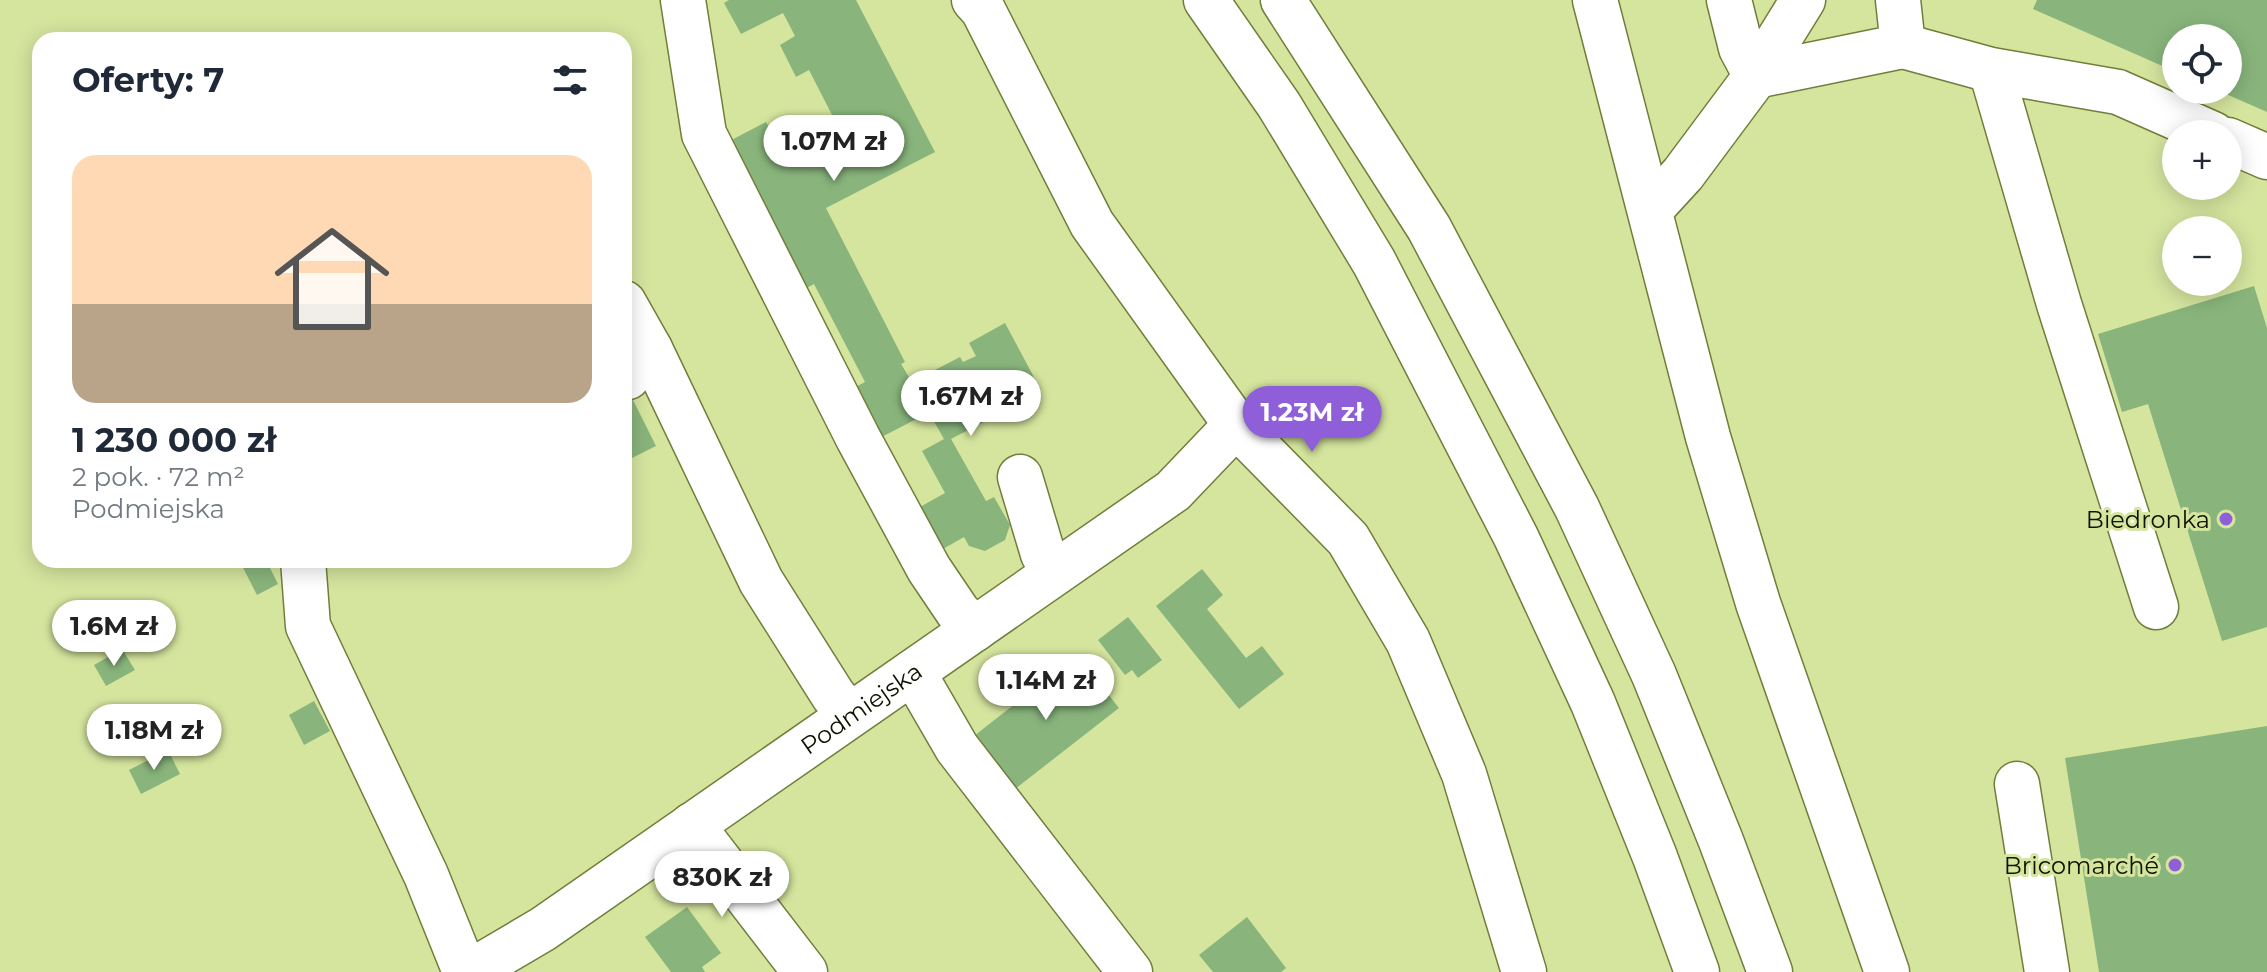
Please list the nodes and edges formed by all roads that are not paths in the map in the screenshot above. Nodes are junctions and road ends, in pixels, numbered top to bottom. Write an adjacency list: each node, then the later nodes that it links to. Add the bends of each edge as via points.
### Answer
1 (683, 0): 23 (main road, via 704,134 929,569)
2 (974, 0): 18 (main road, via 1092,224)
3 (1206, 0): 32 (main road, via 1279,105 1374,262 1516,537 1593,703)
4 (1283, 0): 33 (main road, via 1429,228 1577,508 1654,675)
5 (1595, 0): 15 (main road)
6 (1729, 0): 11 (main road, via 1741,48)
7 (1803, 0): 11 (main road)
8 (1898, 0): 9 (main road)
9 (1903, 46): 10 (main road); 11 (main road)
10 (1991, 70): 12 (main road, via 2118,92); 22 (main road)
11 (1756, 76): 15 (main road)
12 (2181, 120)
13 (2242, 146): 14 (main road)
14 (2267, 157)
15 (1650, 210): 34 (main road, via 1708,437 1758,603)
16 (632, 340): 17 (main road)
17 (637, 363): 25 (main road, via 761,581)
18 (1236, 425): 21 (main road, Podmiejska, via 1173,491); 31 (main road, via 1348,539 1408,641 1464,774)
19 (1020, 477): 21 (main road, via 1043,554)
20 (304, 568): 28 (main road, via 308,626)
21 (1056, 572): 23 (main road, Podmiejska)
22 (2156, 607)
23 (975, 629): 24 (main road, Podmiejska)
24 (913, 672): 25 (main road, Podmiejska); 30 (main road, via 957,748)
25 (849, 715): 27 (main road, Podmiejska)
26 (2017, 784): 35 (main road)
27 (692, 825): 28 (main road, Podmiejska, via 543,929); 29 (main road)
28 (468, 972)
29 (805, 972)
30 (1130, 972)
31 (1524, 972)
32 (1697, 972)
33 (1770, 972)
34 (1887, 972)
35 (2047, 972)

